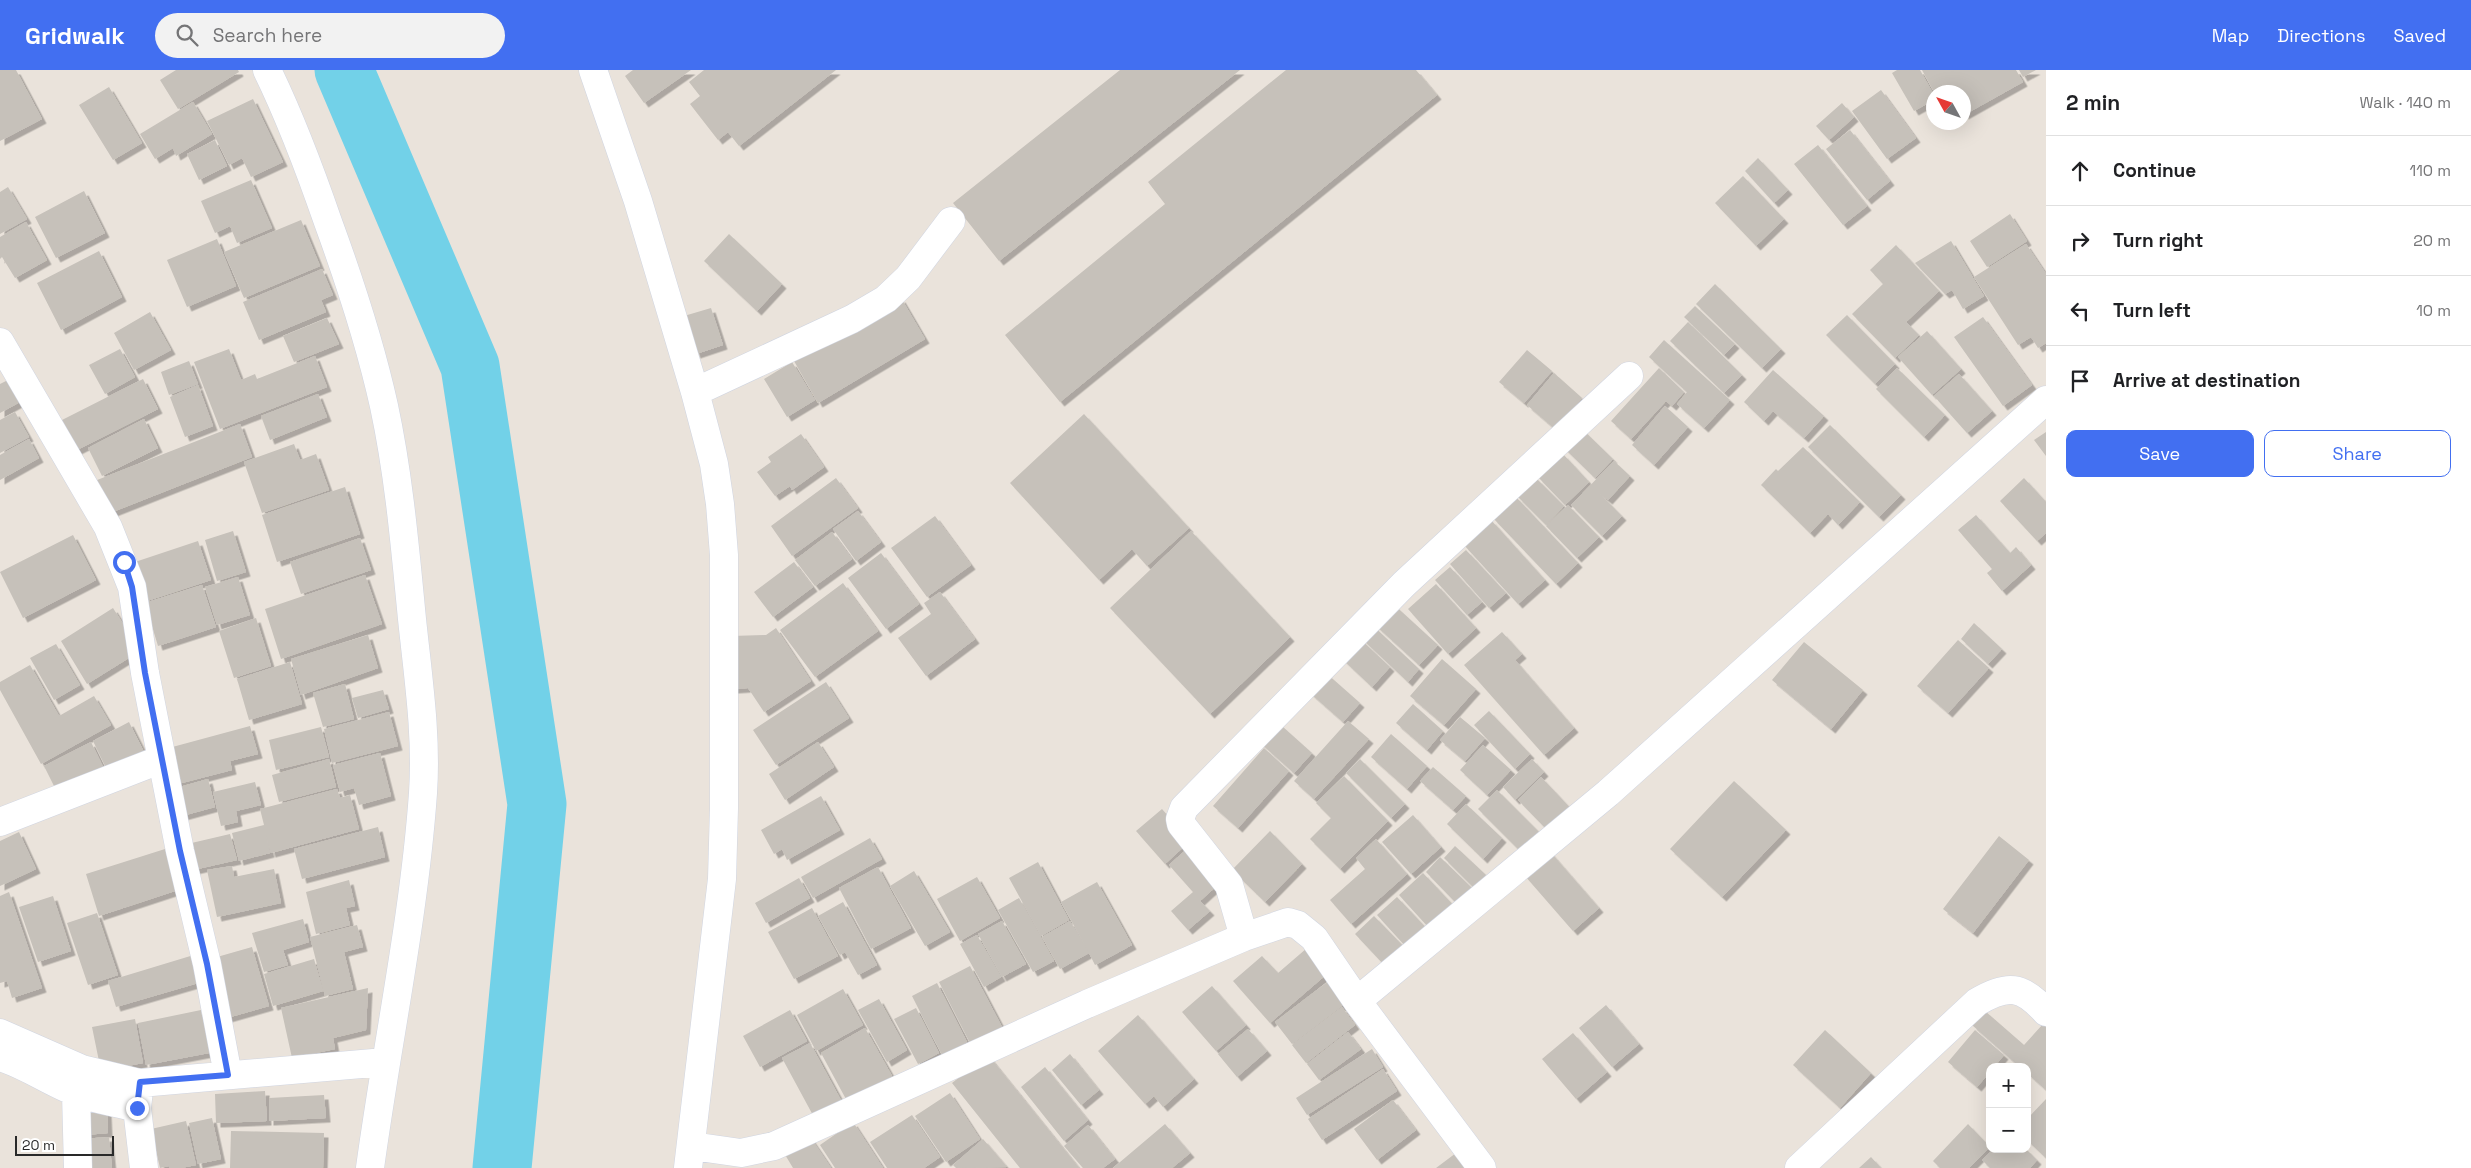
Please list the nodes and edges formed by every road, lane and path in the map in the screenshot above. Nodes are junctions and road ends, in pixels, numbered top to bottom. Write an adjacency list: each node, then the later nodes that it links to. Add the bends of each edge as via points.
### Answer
1 (267, 70): 15 (street, via 304,156 349,283 384,407 401,504 424,752 423,794 409,916)
2 (593, 70): 6 (street, via 638,201)
3 (951, 221): 6 (street, via 908,278 886,299 852,320)
4 (0, 342): 8 (street, via 108,527 124,562 132,587)
5 (1629, 376): 10 (street, via 1404,584 1184,808 1181,824 1229,885)
6 (695, 392): 19 (street, via 714,464 724,555 724,808 717,926)
7 (2046, 400): 11 (street, via 1608,793)
8 (162, 759): 9 (street); 16 (street)
9 (0, 822)
10 (1244, 937): 11 (street, via 1288,922 1298,925 1314,938); 19 (street, via 1087,1004 774,1146 741,1153)
11 (1357, 1001): 23 (street)
12 (2046, 1012): 24 (street, via 2036,1000 2014,989 2002,989 1977,1002)
13 (0, 1033): 17 (street)
14 (0, 1057): 17 (street, via 22,1065 42,1078)
15 (385, 1062): 16 (street); 22 (street)
16 (228, 1075): 18 (street)
17 (78, 1081): 18 (street); 20 (street)
18 (138, 1094): 21 (street)
19 (690, 1157)
20 (78, 1168)
21 (144, 1168)
22 (370, 1168)
23 (1482, 1168)
24 (1799, 1168)

